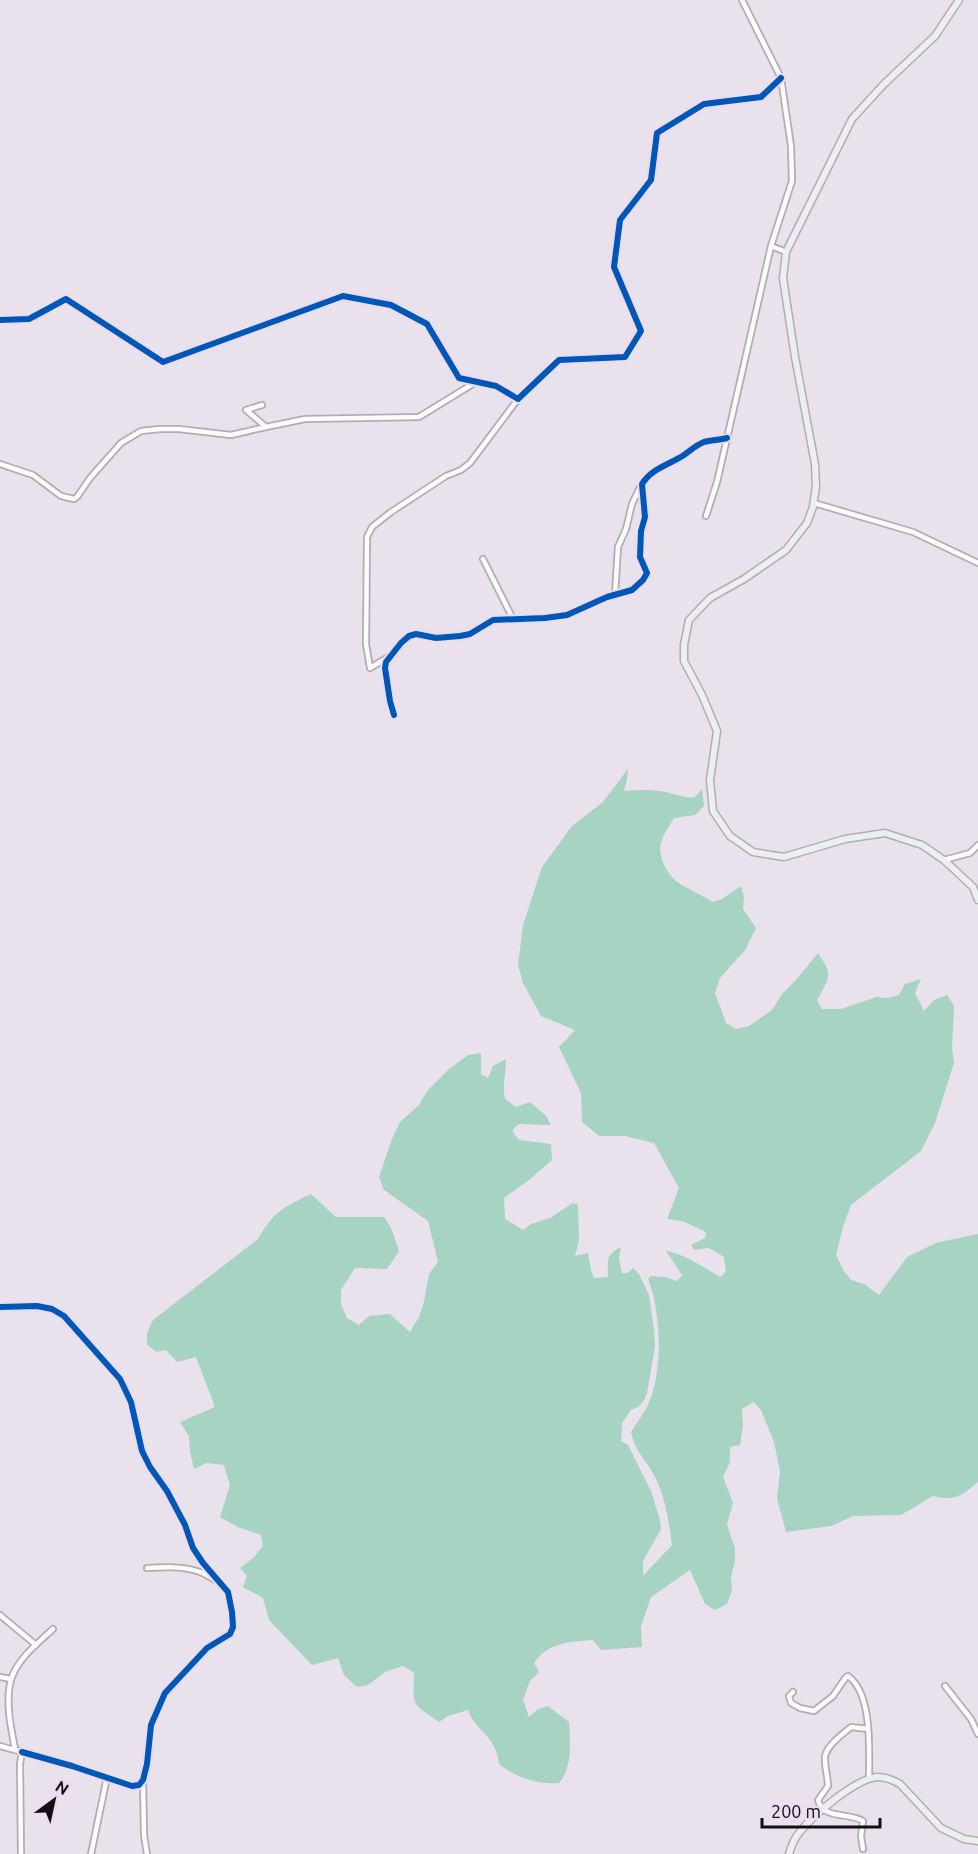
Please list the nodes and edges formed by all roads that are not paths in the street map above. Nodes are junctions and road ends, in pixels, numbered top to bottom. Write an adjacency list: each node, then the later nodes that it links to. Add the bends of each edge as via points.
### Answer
1 (742, 0): 3 (street)
2 (959, 0): 5 (main road, via 935,36 852,119)
3 (781, 78): 4 (street, via 792,181); 8 (street, via 761,97 704,104 657,133 651,180 620,220 614,267 641,332 625,357 559,360)
4 (771, 246): 5 (street); 11 (street)
5 (786, 252): 14 (main road, via 783,279 815,464)
6 (0, 320): 7 (street, via 29,319 66,298 163,362 342,296 391,305 427,324 459,378)
7 (476, 382): 8 (street, via 496,386); 10 (street, via 418,417 305,419)
8 (519, 399): 22 (street, via 470,463 391,512 372,527 367,537 366,644 370,668)
9 (262, 405): 10 (street, via 246,410)
10 (266, 427): 12 (street, via 231,435 179,429 141,431 121,443 74,499 61,496 33,475)
11 (727, 438): 13 (street, via 694,447 656,469); 15 (street)
12 (0, 464)
13 (642, 484): 18 (street, via 618,547); 19 (street, via 645,517 640,556 647,573 634,588)
14 (813, 503): 17 (street, via 913,532); 25 (main road, via 807,524 786,550 710,598 689,620 684,661 717,731 710,780 713,811 730,836 753,852 784,856 844,839 885,833 922,845)
15 (706, 516)
16 (483, 559): 21 (street)
17 (978, 563)
18 (614, 585): 19 (street); 20 (street)
19 (615, 595): 20 (street)
20 (607, 597): 21 (street, via 567,615)
21 (513, 619): 22 (street, via 493,620 460,636 436,638 416,634 405,639)
22 (392, 654): 23 (street, via 384,674)
23 (394, 715)
24 (978, 845): 25 (street, via 970,853)
25 (944, 860): 26 (main road, via 973,887)
26 (978, 900)
27 (0, 1306): 28 (street, via 37,1306 64,1316 120,1379 131,1402 142,1451 167,1491)
28 (202, 1563): 30 (street); 31 (street)
29 (147, 1568): 30 (street)
30 (201, 1572): 31 (street)
31 (219, 1583): 46 (street, via 228,1592 233,1627 230,1634 207,1648 165,1693 151,1725)
32 (0, 1615): 34 (street)
33 (53, 1629): 34 (street)
34 (36, 1645): 36 (street)
35 (0, 1677): 36 (street)
36 (11, 1679): 42 (street, via 9,1711)
37 (945, 1686): 40 (street)
38 (793, 1692): 39 (street, via 789,1696 791,1703 814,1711 826,1703 848,1676 857,1684)
39 (868, 1729): 45 (street); 47 (street, via 851,1727 826,1754 828,1786 818,1800)
40 (978, 1734)
41 (0, 1746): 42 (street)
42 (15, 1749): 43 (street)
43 (22, 1752): 44 (street); 50 (street)
44 (107, 1777): 46 (street, via 136,1786); 51 (street)
45 (869, 1779): 47 (main road); 48 (main road, via 893,1780 941,1828)
46 (143, 1780): 52 (street)
47 (823, 1808): 49 (street, via 863,1821); 53 (main road, via 797,1834)
48 (978, 1841)
49 (863, 1849)
50 (21, 1854)
51 (91, 1854)
52 (147, 1854)
53 (789, 1854)

